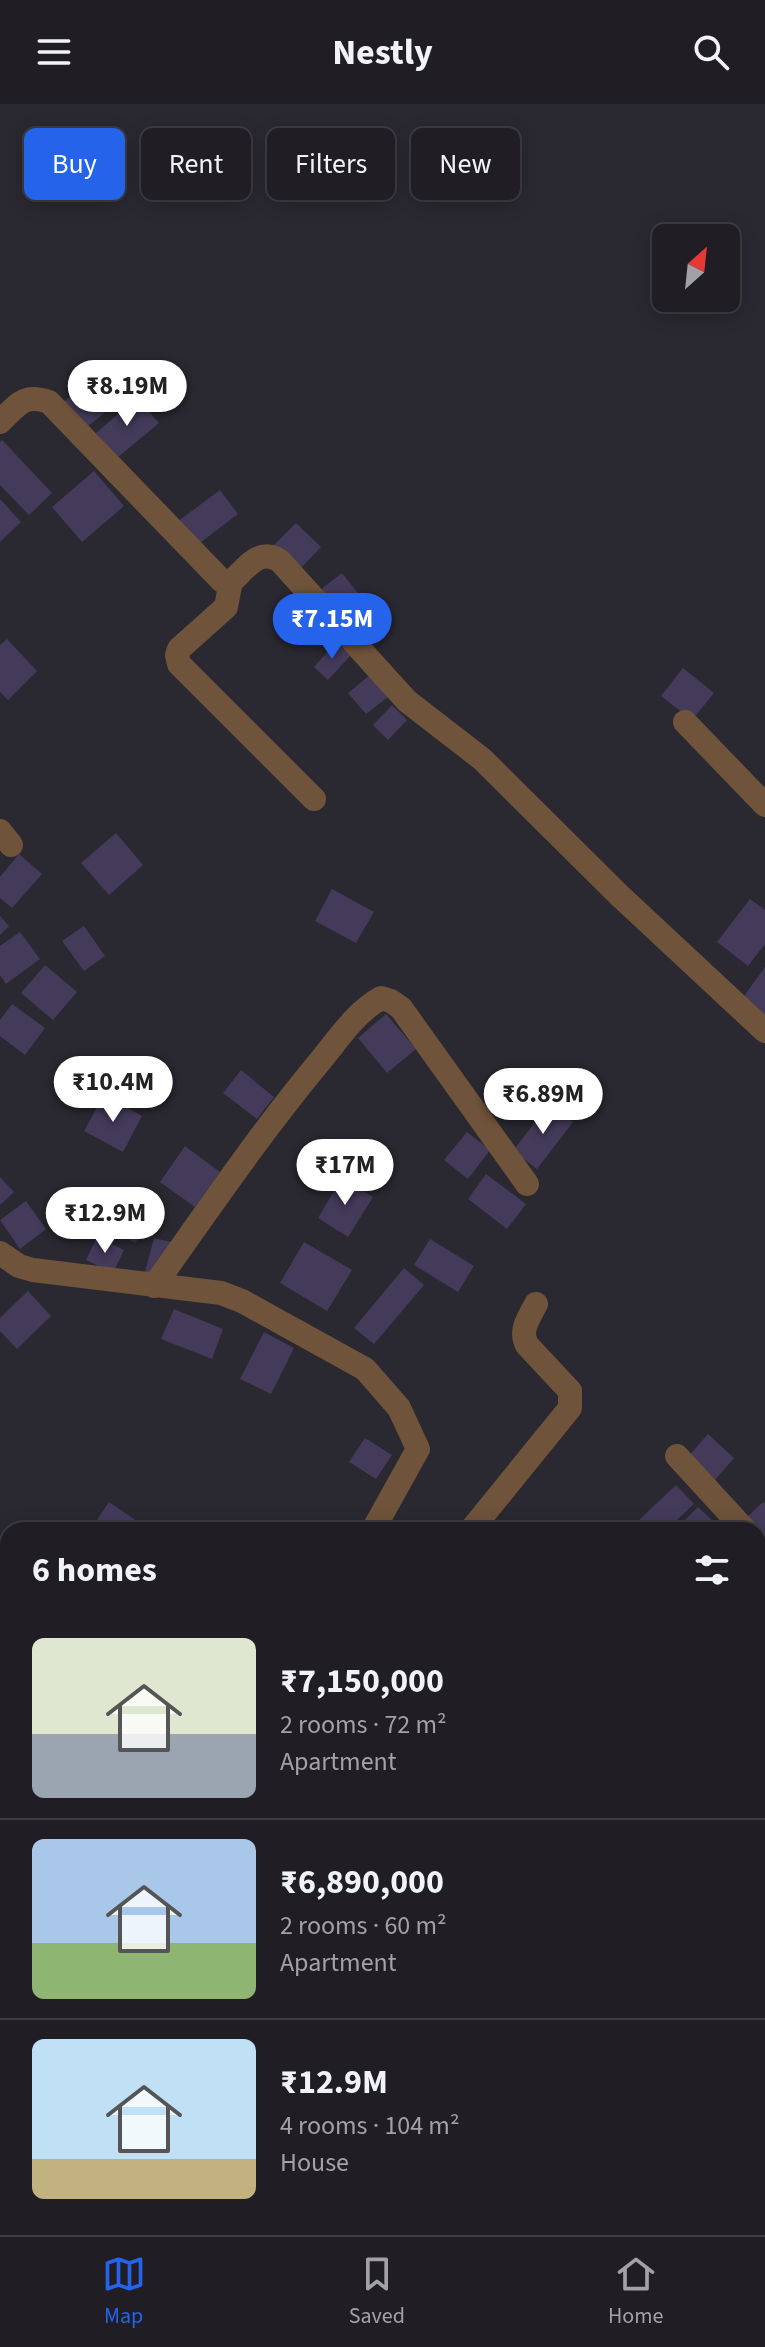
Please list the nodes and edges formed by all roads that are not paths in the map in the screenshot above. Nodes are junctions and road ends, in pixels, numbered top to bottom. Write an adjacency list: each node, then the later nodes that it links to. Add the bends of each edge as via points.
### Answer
1 (0, 422): 2 (street, via 24,399 49,402 217,578)
2 (231, 581): 4 (street, via 226,607 179,649 179,664); 6 (street, via 259,556 280,561 407,701 482,759)
3 (685, 722): 5 (street)
4 (314, 799)
5 (765, 805)
6 (765, 1031)
7 (527, 1184): 9 (street, via 401,1008 381,998 352,1022 278,1112)
8 (0, 1253): 9 (street, via 33,1270)
9 (154, 1286): 12 (street, via 221,1293 242,1301 365,1369 399,1408 418,1449)
10 (536, 1304): 13 (street, via 523,1337 570,1391 570,1408)
11 (677, 1456): 14 (street)
12 (377, 1522)
13 (477, 1522)
14 (738, 1522)

